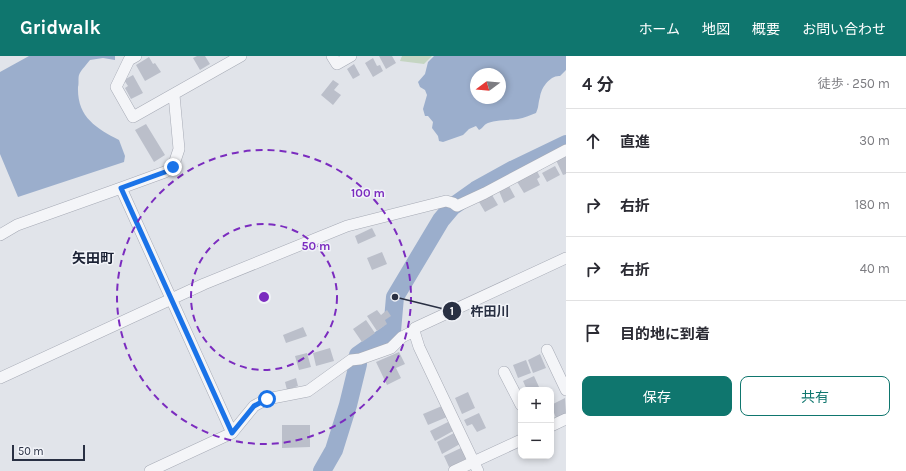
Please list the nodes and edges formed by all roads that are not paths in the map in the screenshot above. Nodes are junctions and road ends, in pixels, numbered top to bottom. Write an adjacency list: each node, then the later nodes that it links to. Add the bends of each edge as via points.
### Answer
1 (136, 56): 5 (street, via 129,60 116,87 133,117)
2 (241, 56): 5 (street)
3 (332, 56): 4 (street, via 337,64)
4 (352, 56)
5 (174, 95): 7 (street, via 179,149 173,167)
6 (566, 150): 10 (street, via 485,193 455,205 446,201 347,226 204,284)
7 (121, 188): 8 (street, via 17,225); 10 (street)
8 (0, 235)
9 (566, 258): 11 (street, via 415,328)
10 (172, 300): 14 (street); 19 (street)
11 (414, 331): 19 (street, via 402,337 391,348 358,360 351,360 308,390 267,399 254,406); 21 (street, via 419,347)
12 (547, 350): 15 (street)
13 (504, 372): 16 (street)
14 (0, 378)
15 (566, 390)
16 (518, 399)
17 (566, 419): 18 (street)
18 (554, 425)
19 (232, 433): 22 (street)
20 (518, 442): 21 (street)
21 (476, 466): 23 (street)
22 (150, 471)
23 (454, 471)

